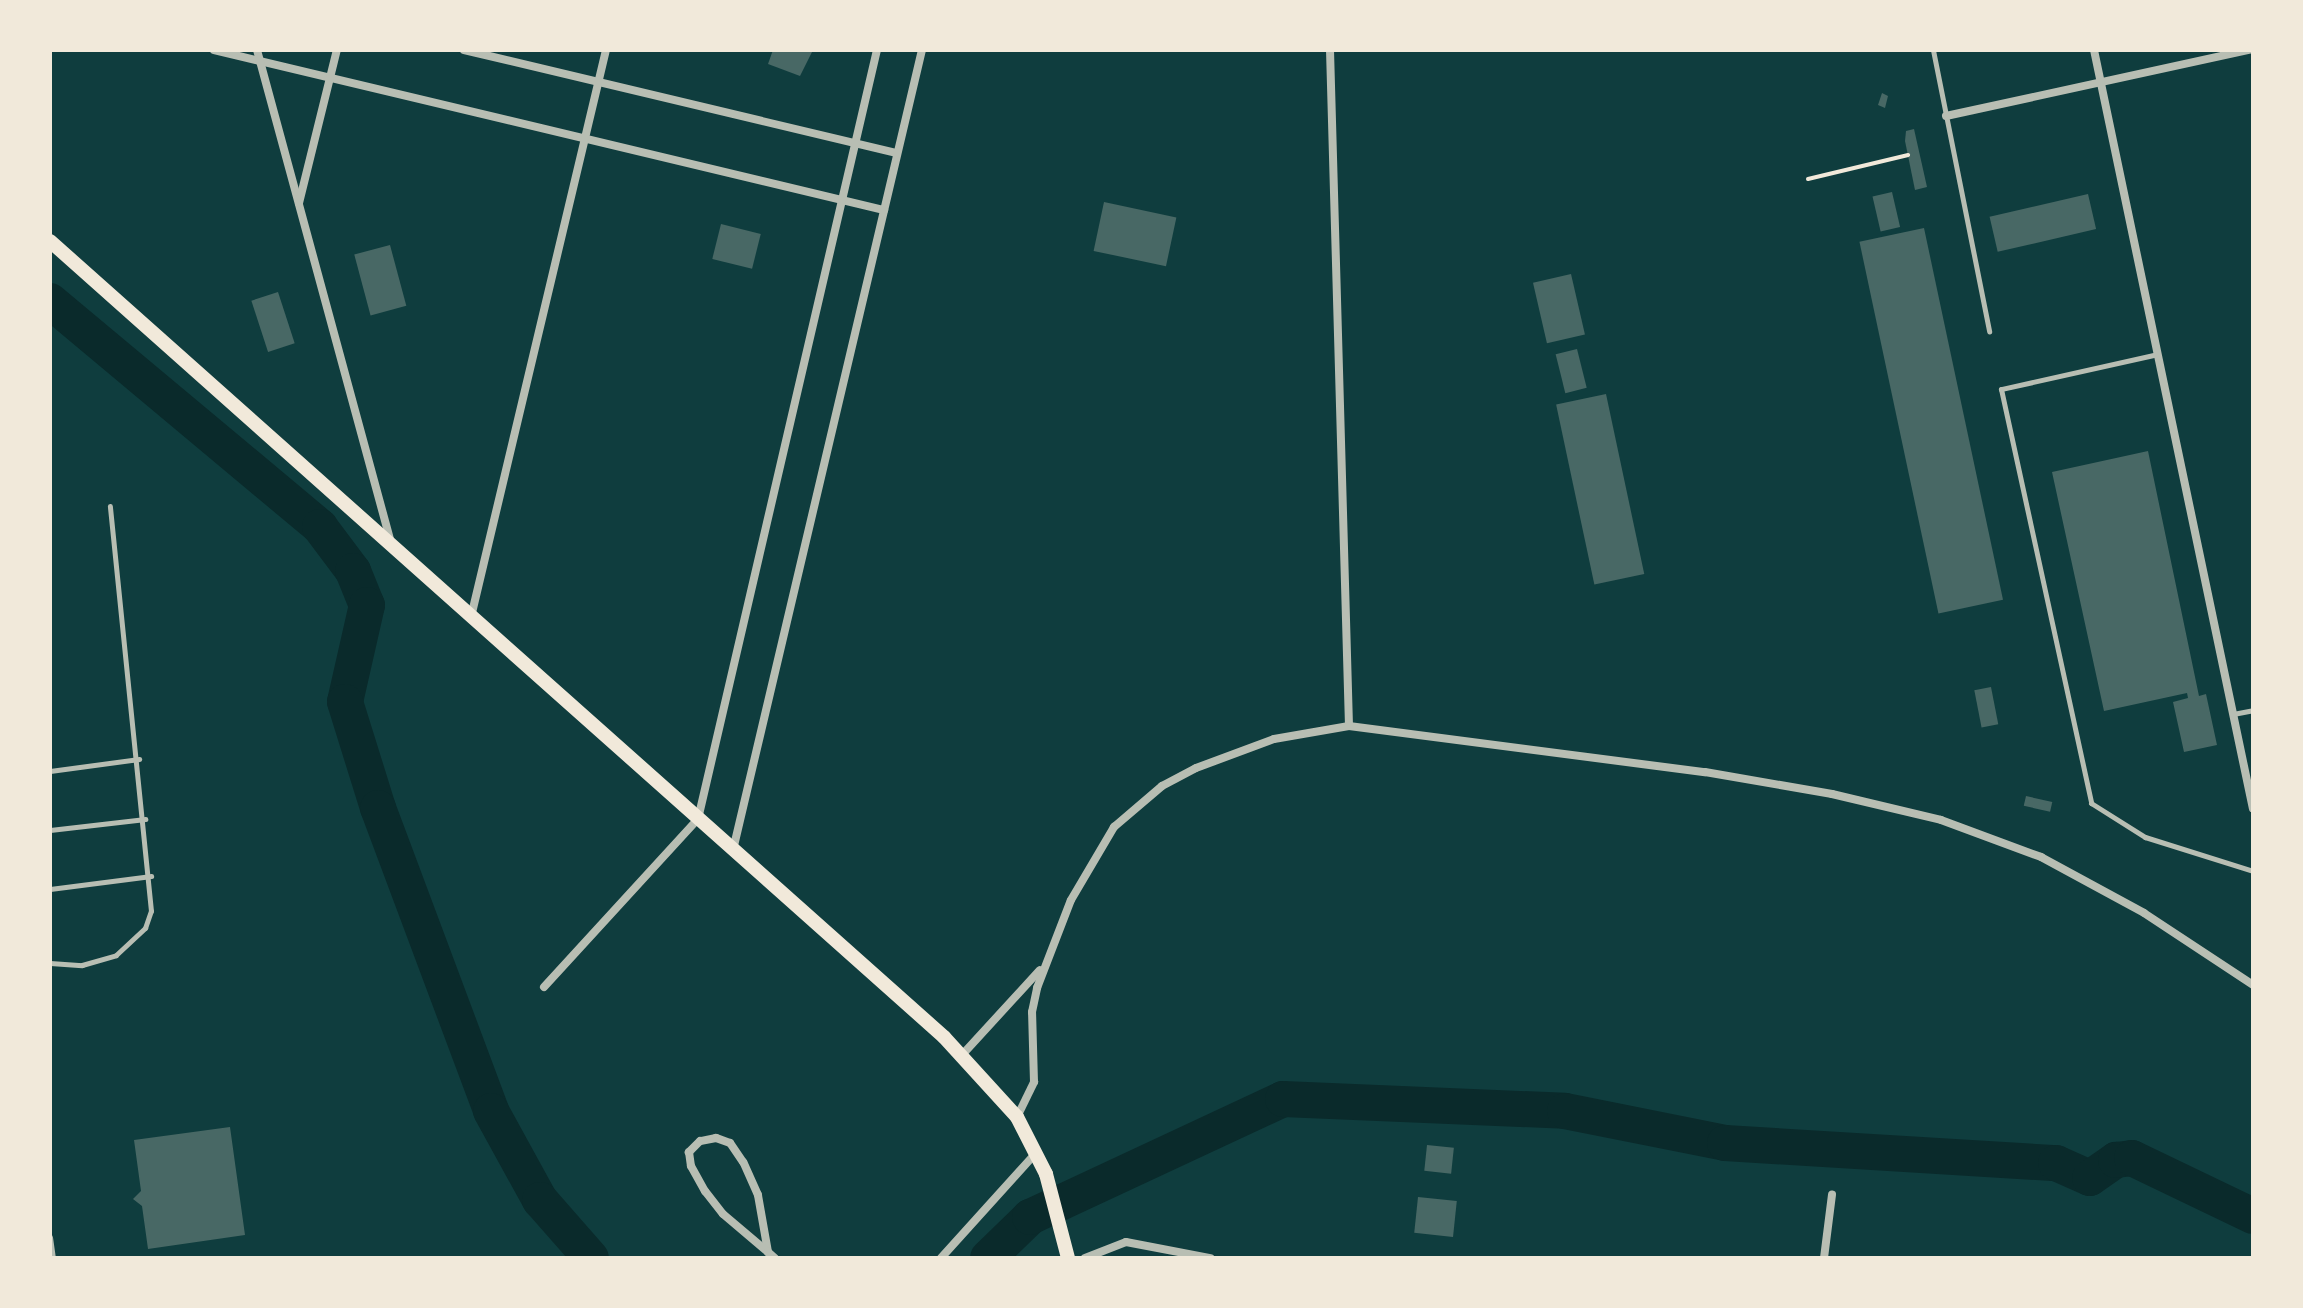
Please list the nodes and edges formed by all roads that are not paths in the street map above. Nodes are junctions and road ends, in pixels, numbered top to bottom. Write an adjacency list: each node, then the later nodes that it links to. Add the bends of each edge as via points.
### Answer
1 (214, 50): 13 (street)
2 (257, 50): 13 (street)
3 (337, 50): 14 (street)
4 (464, 50): 15 (street)
5 (606, 50): 15 (street)
6 (877, 50): 19 (street)
7 (922, 50): 20 (street)
8 (1330, 50): 32 (street)
9 (1933, 50): 17 (lane)
10 (2094, 50): 16 (street)
11 (2249, 50): 12 (street)
12 (2239, 51): 16 (street)
13 (260, 61): 14 (street); 22 (street)
14 (330, 78): 18 (street); 22 (street)
15 (599, 82): 18 (street); 19 (street)
16 (2100, 83): 17 (street); 26 (street)
17 (1946, 116): 25 (lane)
18 (586, 136): 21 (street); 29 (street)
19 (856, 142): 20 (street); 21 (street)
20 (897, 153): 23 (street)
21 (842, 198): 23 (street); 37 (street)
22 (299, 204): 28 (street)
23 (884, 210): 39 (street)
24 (50, 241): 28 (main road)
25 (1989, 331)
26 (2158, 354): 31 (street); 40 (lane, via 2001,389 2091,803 2145,837)
27 (110, 506): 33 (lane)
28 (392, 544): 29 (main road)
29 (471, 618): 37 (main road)
30 (2253, 710): 31 (lane)
31 (2233, 714): 35 (street)
32 (1349, 726): 44 (street, via 1274,739 1233,753 1174,780 1136,805 1094,855); 45 (street, via 1705,772 1941,820 2041,857 2144,913)
33 (139, 759): 34 (lane); 36 (lane)
34 (50, 771)
35 (2253, 809)
36 (145, 819): 38 (lane); 41 (lane)
37 (698, 819): 39 (main road); 46 (street)
38 (50, 830)
39 (733, 850): 47 (main road)
40 (2253, 871)
41 (151, 876): 42 (lane); 43 (lane, via 151,911 132,942 96,962)
42 (50, 889)
43 (50, 963)
44 (1044, 966): 47 (street); 48 (street, via 1032,1012 1034,1082)
45 (2253, 985)
46 (544, 987)
47 (962, 1055): 48 (main road)
48 (1017, 1117): 49 (main road)
49 (1036, 1153): 54 (street); 55 (main road, via 1053,1192)
50 (1832, 1195): 58 (street)
51 (50, 1237): 53 (lane)
52 (771, 1255): 52 (street, via 758,1195 743,1162 730,1143 716,1138 700,1141 689,1152 705,1191)
53 (53, 1258)
54 (941, 1258)
55 (1068, 1258)
56 (1085, 1258): 57 (street, via 1126,1242)
57 (1210, 1258)
58 (1824, 1258)

